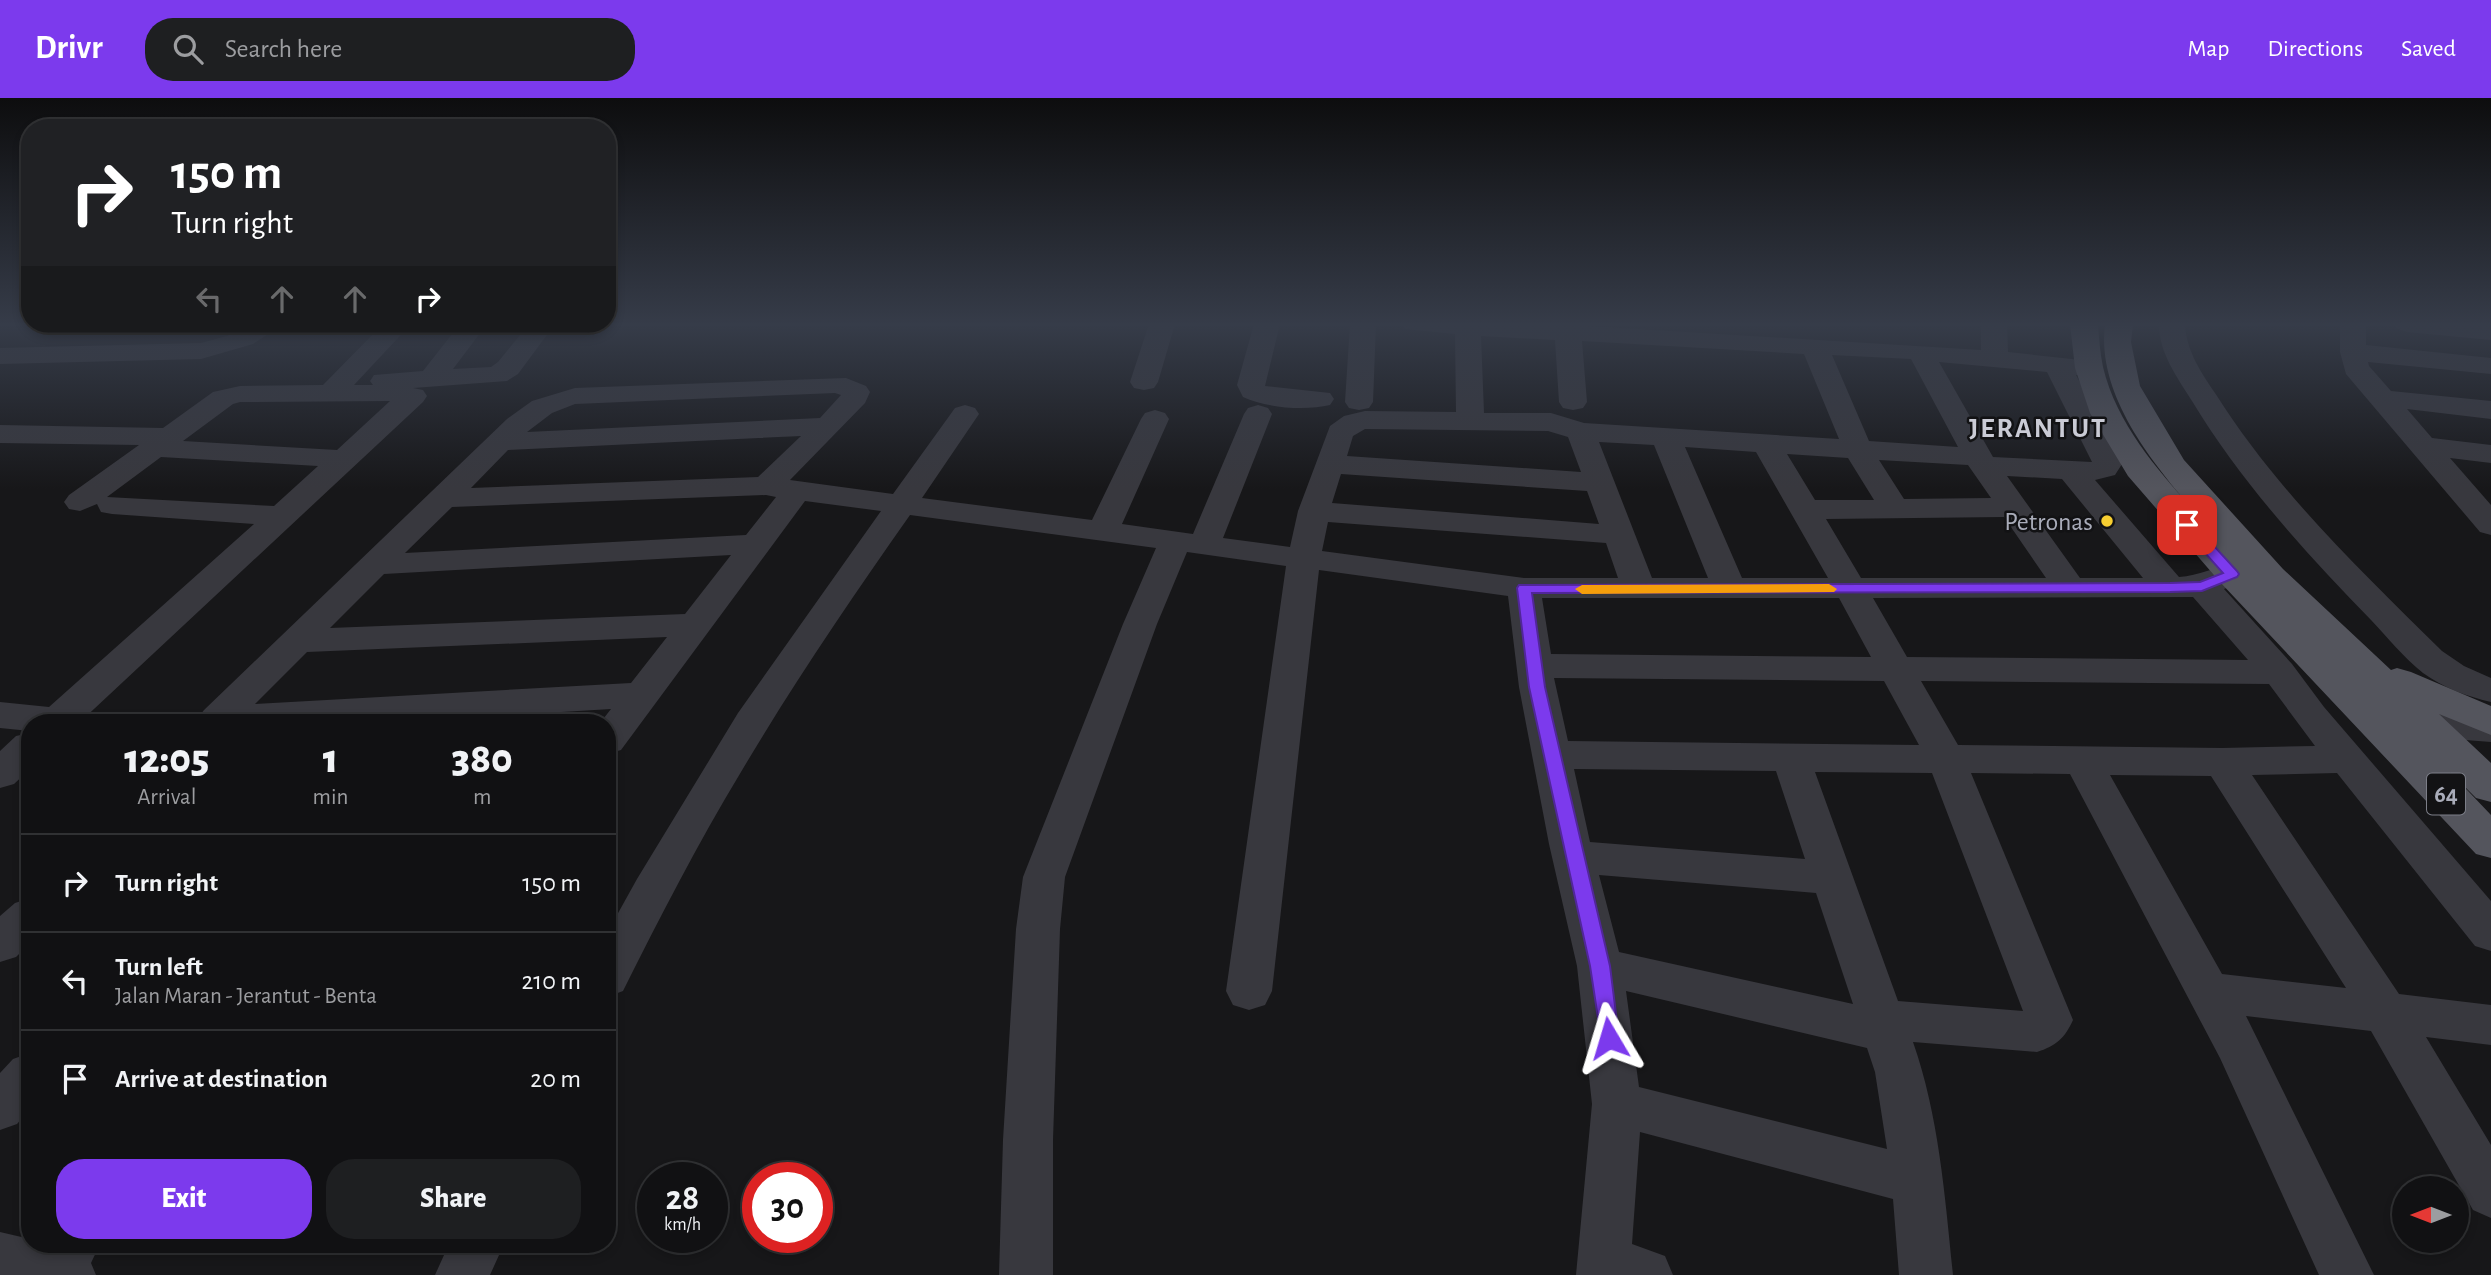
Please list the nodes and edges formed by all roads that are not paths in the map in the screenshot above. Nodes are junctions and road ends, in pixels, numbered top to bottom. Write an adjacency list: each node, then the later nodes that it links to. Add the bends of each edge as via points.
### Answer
1 (344, 379): 17 (street)
2 (457, 379): 15 (street)
3 (1145, 379): 16 (street)
4 (1253, 379): 19 (street, via 1253,391 1264,396)
5 (1360, 379): 21 (street)
6 (1469, 379): 26 (street)
7 (1571, 379): 20 (street)
8 (1820, 379): 35 (street)
9 (1925, 379): 38 (street)
10 (2077, 379): 40 (street, via 2107,464 2092,471)
11 (2081, 379): 59 (main road, 64, via 2139,469)
12 (2124, 379): 68 (main road, 64, via 2171,465 2271,577)
13 (2193, 379): 71 (street, via 2255,474 2295,521 2429,659 2466,683)
14 (2365, 379): 18 (street)
15 (430, 380): 17 (street)
16 (1144, 382)
17 (335, 388): 33 (street, via 223,398); 37 (street, via 413,396)
18 (2380, 398): 22 (street); 34 (street)
19 (1320, 399)
20 (1573, 401)
21 (1359, 402)
22 (2491, 410)
23 (965, 414): 45 (street)
24 (1258, 414): 55 (street)
25 (1155, 419): 53 (street)
26 (1470, 421): 28 (street, via 1551,422); 39 (street, via 1354,422 1340,432)
27 (825, 426): 31 (street); 31 (street, via 856,396 852,388 575,396 537,408); 42 (street)
28 (1581, 432): 30 (street); 41 (street)
29 (0, 435): 33 (street)
30 (1665, 436): 32 (street); 62 (street)
31 (500, 442): 43 (street)
32 (1765, 442): 35 (street); 49 (street)
33 (159, 443): 37 (street); 44 (street)
34 (2421, 446): 36 (street); 51 (street)
35 (1857, 448): 38 (street); 48 (street)
36 (2491, 454)
37 (344, 459): 52 (street)
38 (1980, 461): 40 (street); 47 (street)
39 (1330, 464): 41 (street); 50 (street)
40 (2070, 470): 59 (street)
41 (1601, 483): 54 (street)
42 (782, 488): 43 (street); 45 (street); 56 (street)
43 (445, 498): 58 (street)
44 (80, 502)
45 (905, 503): 53 (street); 97 (street, via 747,730 681,836)
46 (112, 505): 52 (street)
47 (2012, 507): 48 (street); 64 (street)
48 (1895, 509): 49 (street)
49 (1805, 510): 63 (street)
50 (1314, 511): 54 (street); 57 (street)
51 (2486, 515)
52 (281, 516): 73 (street)
53 (1103, 531): 55 (street)
54 (1621, 535): 61 (street)
55 (1189, 543): 57 (street); 114 (street, via 1140,624 1044,877 1028,1140)
56 (757, 544): 58 (street); 65 (street)
57 (1304, 558): 60 (street); 99 (street)
58 (374, 565): 66 (street)
59 (2201, 583): 64 (street); 67 (street); 81 (main road, 64)
60 (1524, 588): 61 (street); 69 (street)
61 (1639, 589): 62 (street)
62 (1730, 589): 63 (street)
63 (1851, 589): 64 (street); 70 (street)
64 (2071, 589)
65 (695, 625): 66 (street); 72 (street)
66 (297, 641): 74 (street)
67 (2270, 661): 70 (street); 81 (street); 86 (street)
68 (2364, 665): 77 (main road); 81 (main road, 64)
69 (1534, 666): 70 (street); 83 (street)
70 (1895, 668): 85 (street)
71 (2491, 690)
72 (642, 695): 75 (street); 79 (street)
73 (64, 714)
74 (222, 714)
75 (330, 714)
76 (0, 715): 78 (street)
77 (2491, 721)
78 (21, 722)
79 (616, 729)
80 (2491, 729): 81 (street)
81 (2417, 732): 90 (main road, 64); 91 (main road, 64)
82 (21, 754): 89 (street)
83 (1551, 755): 84 (street); 92 (street)
84 (1791, 758): 85 (street); 93 (street)
85 (1946, 759): 87 (street); 103 (street, via 2049,1020 2037,1032)
86 (2348, 759): 88 (street); 95 (street)
87 (2082, 760): 88 (street); 100 (street)
88 (2222, 762): 101 (street)
89 (0, 774)
90 (2491, 787)
91 (2491, 842)
92 (1573, 857): 93 (street); 98 (street)
93 (1833, 878): 103 (street)
94 (21, 924): 96 (street)
95 (2491, 933)
96 (0, 944)
97 (616, 961)
98 (1600, 966): 103 (street); 105 (street)
99 (1249, 991)
100 (2209, 992): 101 (street); 116 (street)
101 (2385, 1013): 102 (street); 108 (street)
102 (2491, 1025)
103 (1883, 1026): 107 (street, via 1899,1072)
104 (21, 1084): 106 (street)
105 (1617, 1104): 107 (street); 112 (street)
106 (0, 1108)
107 (1918, 1181): 115 (street)
108 (2491, 1193)
109 (473, 1253): 113 (street)
110 (0, 1259): 111 (street)
111 (65, 1263)
112 (1617, 1271)
113 (462, 1275)
114 (1026, 1275)
115 (1926, 1275)
116 (2347, 1275)

